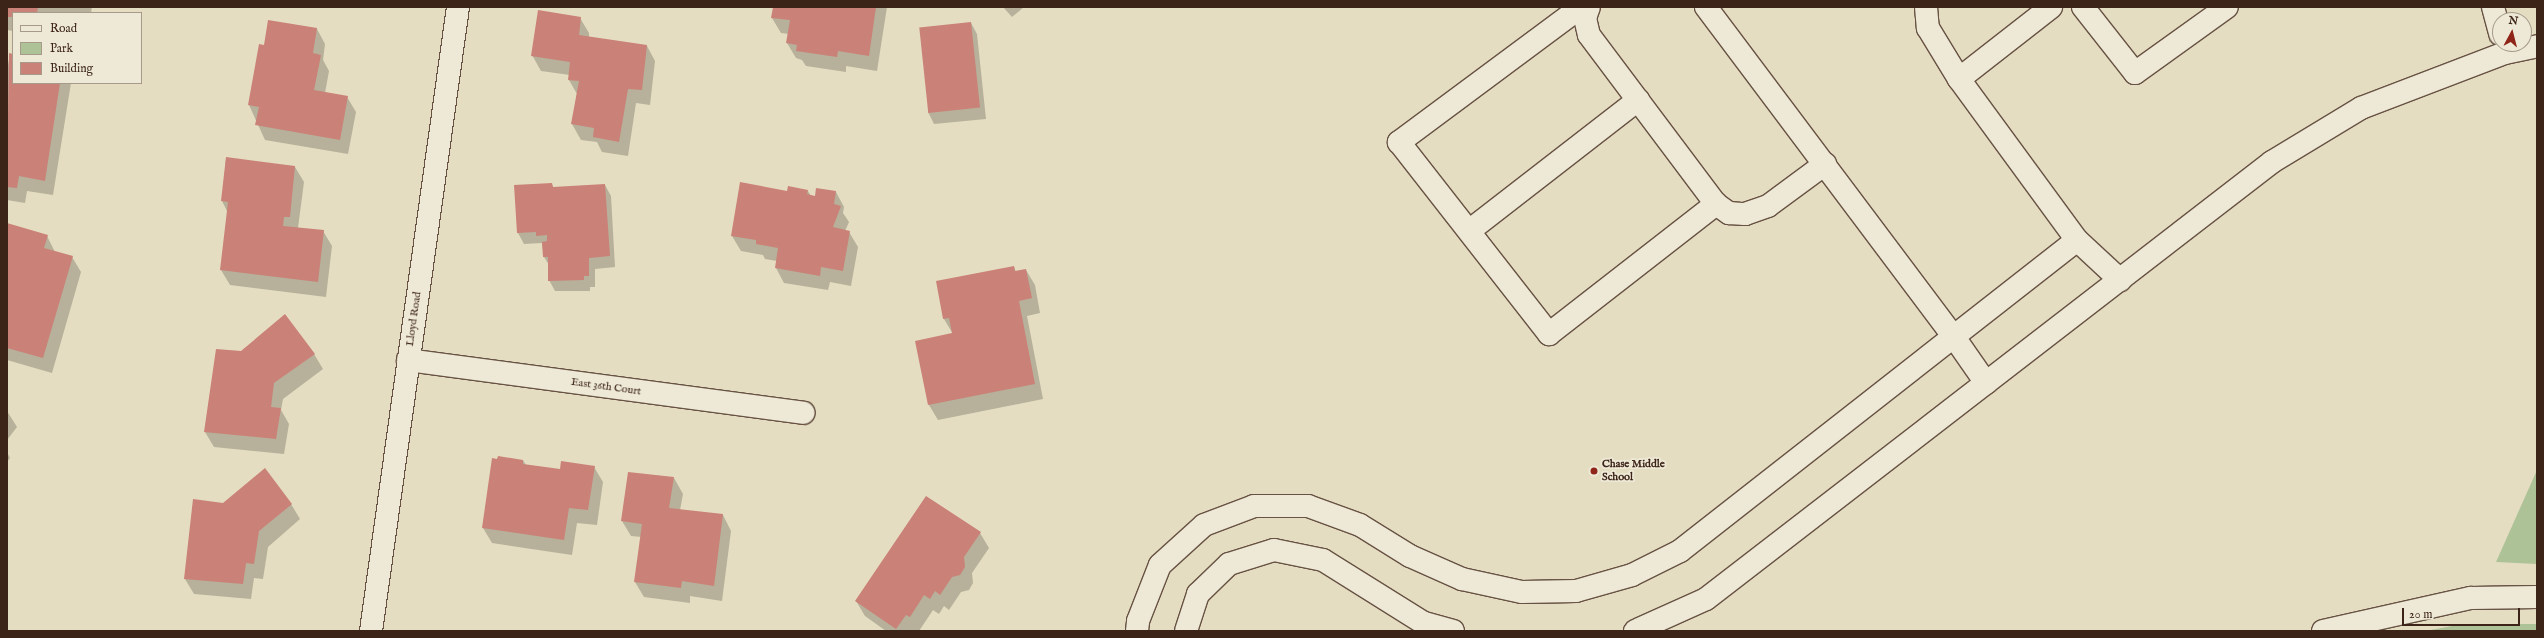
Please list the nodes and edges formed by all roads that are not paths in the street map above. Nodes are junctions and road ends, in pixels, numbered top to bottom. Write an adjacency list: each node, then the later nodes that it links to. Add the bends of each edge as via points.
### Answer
1 (458, 7): 18 (street, Lloyd Road)
2 (1581, 7): 14 (street, via 1399,142)
3 (1589, 7): 11 (street, via 1585,18 1589,35)
4 (1706, 7): 12 (street)
5 (1926, 7): 10 (street, via 1928,28)
6 (2050, 7): 10 (street)
7 (2083, 7): 8 (street, via 2135,73)
8 (2227, 7)
9 (2492, 49): 16 (street, via 2361,108 2272,162)
10 (1959, 79): 15 (street)
11 (1638, 100): 13 (street); 14 (street)
12 (1825, 164): 13 (street, via 1768,206 1745,214 1729,213); 17 (street)
13 (1716, 204): 14 (street, via 1549,334)
14 (1469, 231)
15 (2077, 240): 16 (street); 17 (street)
16 (2120, 280): 19 (street)
17 (1954, 336): 19 (street); 23 (street, via 1680,552 1632,575 1576,592 1522,592 1462,579 1410,556 1360,525 1308,506 1254,506 1204,525 1160,565 1138,621)
18 (408, 360): 20 (street, East 36th Court); 22 (street, Lloyd Road)
19 (1986, 383): 26 (street, via 1706,599)
20 (803, 413)
21 (2537, 598): 27 (street, via 2471,598)
22 (371, 631)
23 (1137, 631)
24 (1186, 631): 25 (street, via 1198,594 1229,564 1274,550 1323,560 1424,623)
25 (1453, 631)
26 (1635, 631)
27 (2323, 631)

